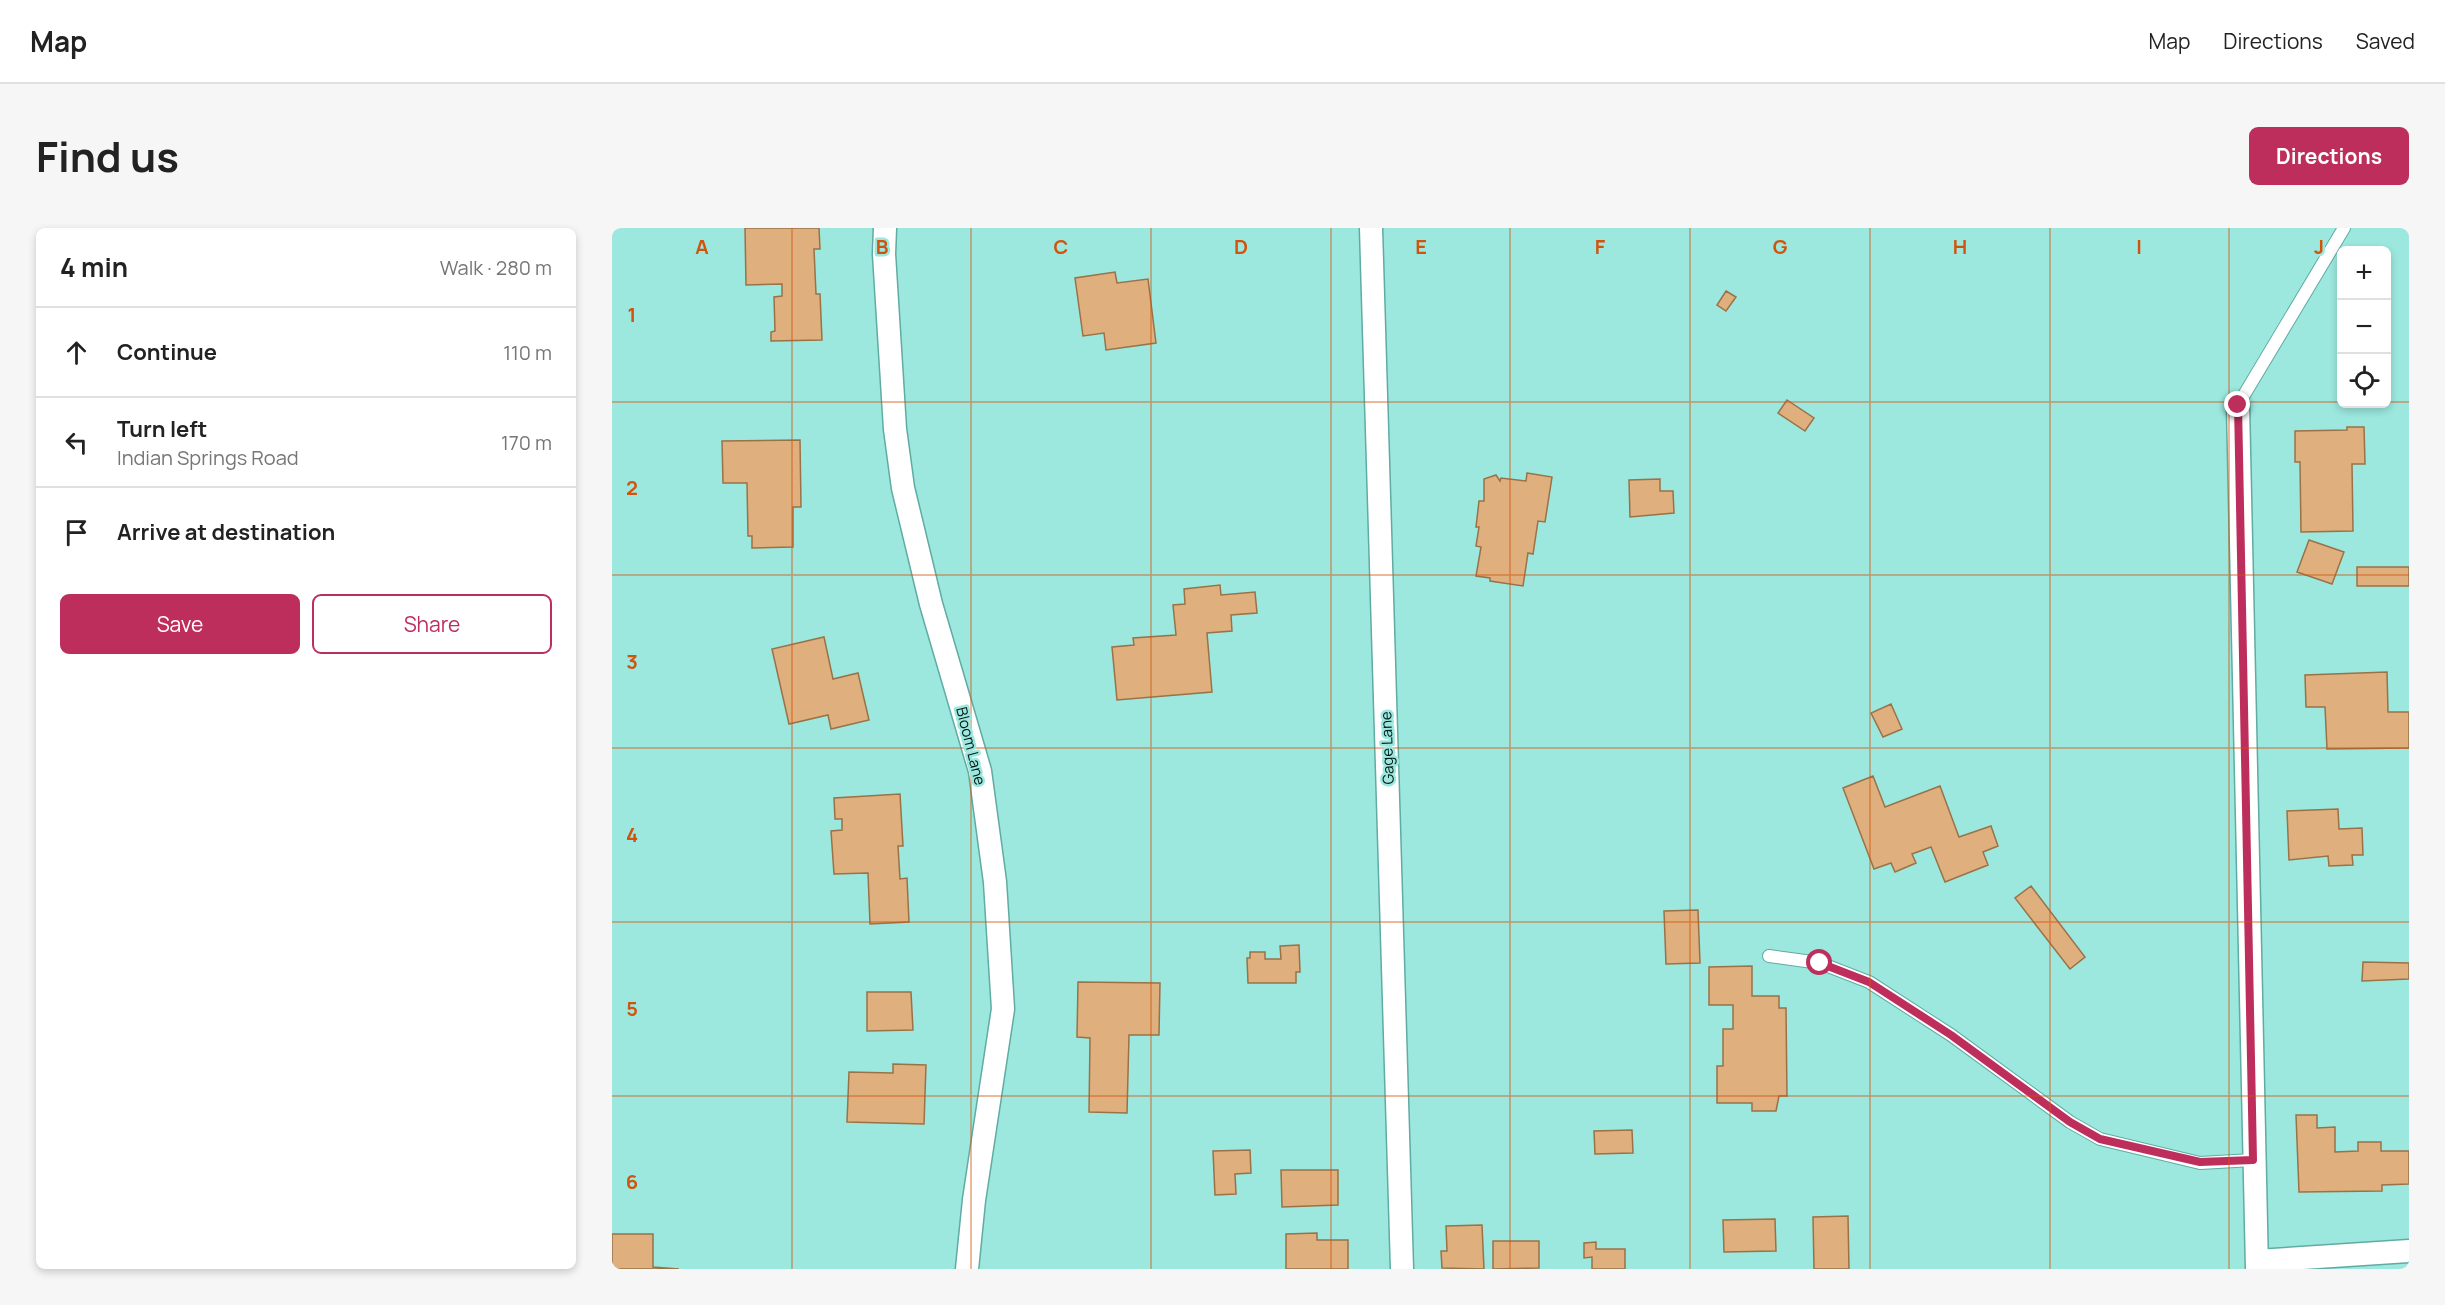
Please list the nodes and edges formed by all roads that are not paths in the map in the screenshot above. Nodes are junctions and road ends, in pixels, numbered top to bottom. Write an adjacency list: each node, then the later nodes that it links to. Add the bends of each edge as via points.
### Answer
1 (885, 228): 9 (street, Bloom Lane, via 895,429 903,488 931,604 980,771 995,882 1003,1009)
2 (1371, 228): 10 (street, Gage Lane)
3 (2344, 228): 4 (lane)
4 (2238, 405): 6 (street)
5 (1769, 956): 6 (lane, via 1820,963 1869,982 2100,1139 2200,1162)
6 (2253, 1160): 8 (street)
7 (2409, 1251): 8 (street)
8 (2257, 1265)
9 (967, 1269)
10 (1402, 1269)

